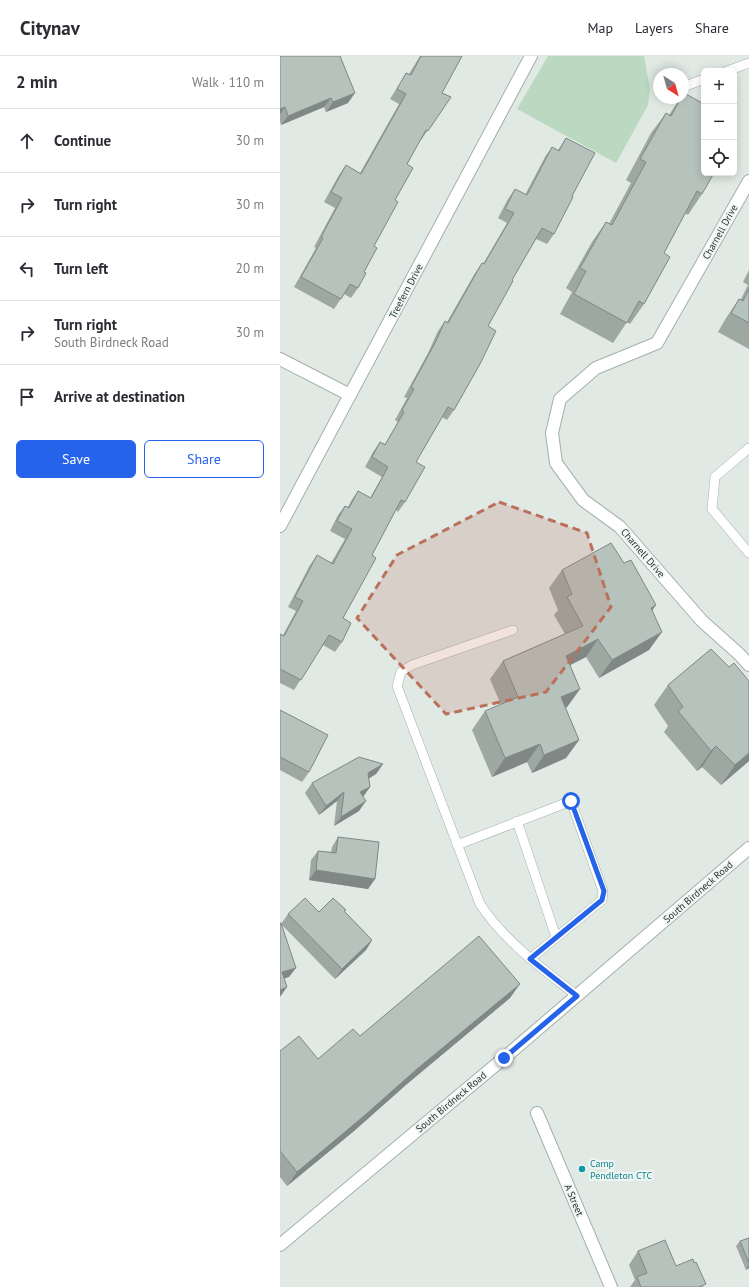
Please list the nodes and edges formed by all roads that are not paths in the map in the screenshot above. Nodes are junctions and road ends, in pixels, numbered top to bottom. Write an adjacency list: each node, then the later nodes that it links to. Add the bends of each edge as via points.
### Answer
1 (531, 56): 8 (street, Treefern Drive)
2 (749, 63): 3 (lane)
3 (735, 68)
4 (701, 80): 5 (lane)
5 (689, 85)
6 (749, 181): 13 (street, Charnell Drive, via 658,343 596,368 560,399 552,433 556,462 582,500 620,527 702,620)
7 (280, 359): 8 (street)
8 (350, 395): 10 (street, Treefern Drive)
9 (749, 448): 11 (lane, via 715,477 712,509)
10 (280, 526)
11 (749, 553)
12 (513, 630): 15 (lane, via 412,665 401,672 398,686)
13 (749, 665)
14 (517, 822): 15 (lane); 17 (lane); 17 (lane, via 571,801 604,891 602,900)
15 (457, 845): 18 (lane, via 480,904 491,922)
16 (749, 848): 19 (street, South Birdneck Road)
17 (556, 937): 18 (lane)
18 (530, 959): 19 (lane)
19 (577, 996): 21 (street, South Birdneck Road)
20 (537, 1114): 22 (street, A Street)
21 (280, 1245)
22 (607, 1286)

